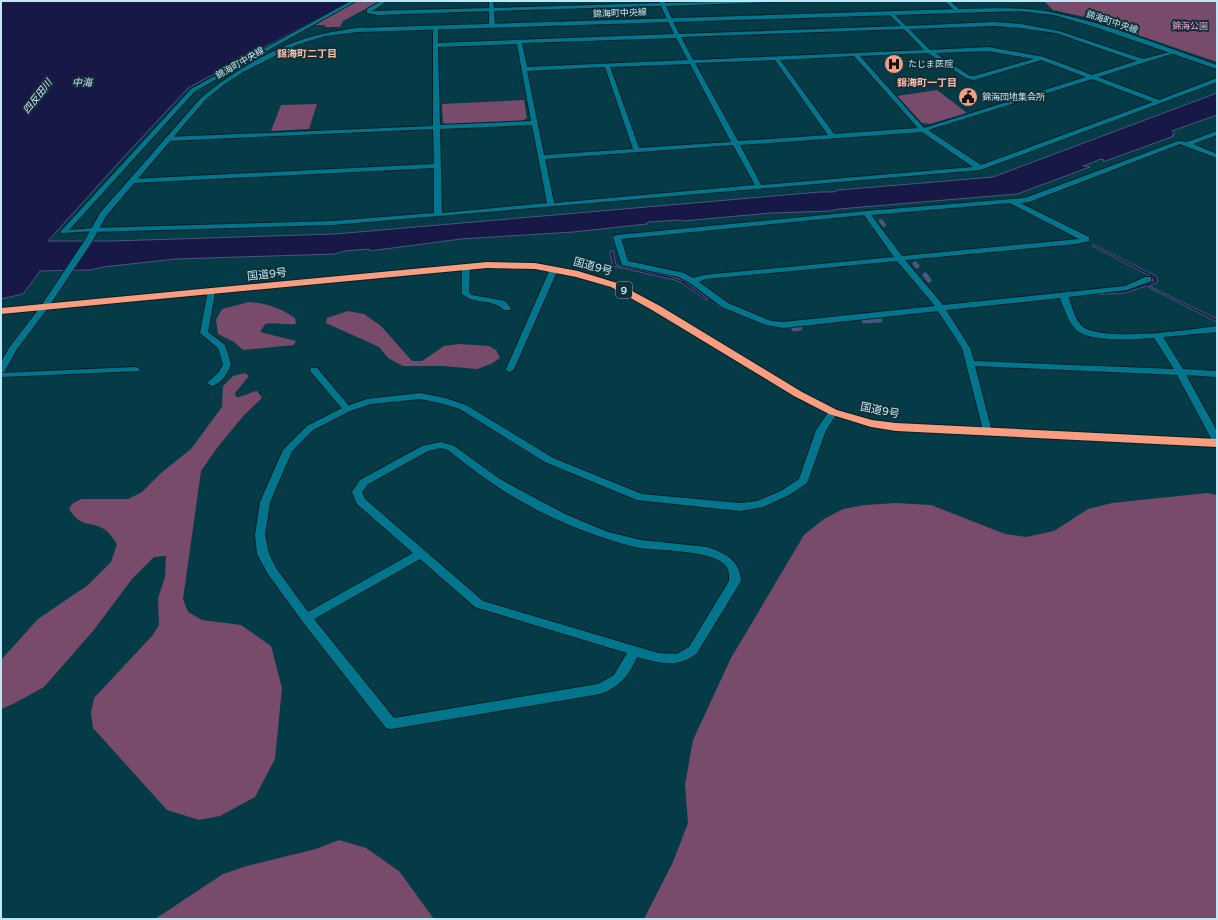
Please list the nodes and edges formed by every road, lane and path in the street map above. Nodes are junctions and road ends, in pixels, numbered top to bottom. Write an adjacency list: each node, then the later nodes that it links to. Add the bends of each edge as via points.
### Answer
1 (354, 1): 49 (lane, via 193,90 63,232)
2 (385, 1): 7 (street, via 369,12)
3 (491, 1): 7 (street)
4 (773, 1): 6 (street)
5 (947, 1): 8 (street)
6 (662, 3): 7 (street); 10 (street)
7 (491, 9): 11 (street)
8 (958, 11): 9 (street, 錦海町中央線); 18 (street, 錦海町中央線, via 1019,10 1054,14)
9 (891, 13): 10 (street, 錦海町中央線); 12 (street)
10 (669, 20): 11 (street, 錦海町中央線); 14 (street)
11 (492, 26): 13 (street, 錦海町中央線)
12 (904, 27): 14 (street); 17 (street); 22 (street, via 983,24 1032,27 1057,32)
13 (435, 28): 16 (street); 35 (street, 錦海町中央線, via 343,32 308,38 221,84 203,99)
14 (678, 36): 15 (street); 23 (street)
15 (519, 42): 16 (street); 26 (street)
16 (435, 45): 31 (street)
17 (928, 51): 19 (street); 21 (street, via 988,50); 21 (street, via 966,76 974,78)
18 (1172, 52): 22 (street); 25 (street, 錦海町中央線)
19 (855, 54): 20 (street); 32 (street)
20 (776, 58): 23 (street); 34 (street)
21 (1042, 58): 27 (street)
22 (1142, 61): 27 (street)
23 (691, 62): 24 (street); 36 (street)
24 (608, 66): 26 (street); 38 (street)
25 (1217, 67)
26 (525, 69): 30 (street)
27 (1092, 77): 29 (street); 32 (street)
28 (1217, 80): 29 (street)
29 (1160, 102): 42 (street)
30 (535, 123): 31 (street); 40 (street)
31 (437, 128): 35 (street); 41 (street)
32 (923, 130): 34 (street); 42 (street)
33 (1217, 132): 37 (street)
34 (832, 136): 36 (street)
35 (167, 139): 43 (street, 錦海町中央線)
36 (736, 144): 38 (street); 44 (street)
37 (1187, 144): 39 (street); 45 (street, via 1180,142 1026,200)
38 (637, 151): 40 (street)
39 (1217, 156)
40 (542, 157): 46 (street)
41 (438, 166): 43 (street); 48 (street)
42 (980, 168): 44 (street)
43 (132, 181): 49 (street, 錦海町中央線, via 103,215)
44 (759, 187): 46 (street)
45 (1013, 202): 47 (street); 50 (street, via 1086,239)
46 (551, 205): 48 (street)
47 (866, 213): 50 (street); 54 (street, via 617,237 625,263 681,275)
48 (438, 216): 49 (street, via 332,223)
49 (94, 230): 57 (street, 錦海町中央線)
50 (899, 258): 54 (street, via 704,277); 58 (street)
51 (466, 267): 52 (highway, 国道9号 / 9, via 487,264); 55 (highway, 国道9号 / 9); 59 (lane, via 465,292 470,297 498,302)
52 (554, 269): 65 (street); 73 (highway, 国道9号 / 9, via 614,285)
53 (1148, 279): 56 (street, via 1127,288)
54 (693, 281): 58 (street, via 725,305 769,323 783,325)
55 (211, 292): 57 (highway, 国道9号 / 9); 71 (street, via 204,333 222,347 227,364)
56 (1063, 294): 58 (street); 62 (street, via 1082,330 1128,336)
57 (44, 307): 60 (highway, 国道9号 / 9); 66 (street, 錦海町中央線, via 13,348)
58 (940, 307): 63 (street, via 966,348)
59 (507, 308)
60 (1, 311)
61 (1217, 329): 62 (street)
62 (1157, 335): 68 (street)
63 (969, 363): 68 (street); 74 (street)
64 (136, 368): 70 (lane)
65 (510, 369)
66 (1, 370)
67 (314, 370): 72 (lane)
68 (1180, 372): 69 (street); 75 (street)
69 (1217, 374)
70 (1, 375)
71 (212, 383)
72 (347, 409): 73 (street, via 370,401 397,398 420,396 442,400 463,407 549,460 641,497 740,507 759,504 785,493 803,481 821,430); 78 (street, via 310,428 288,450 265,502 260,535 263,554)
73 (833, 412): 74 (highway, 国道9号 / 9, via 896,427)
74 (987, 432): 76 (highway, 国道9号 / 9)
75 (1217, 440)
76 (1217, 443)
77 (421, 554): 78 (street); 79 (street, via 479,604); 79 (street, via 361,501 356,492 364,482 426,448 441,445 451,448 496,481 563,518 605,535 642,544 707,551 731,564 735,572 735,581 693,650 686,656 670,660)
78 (306, 618): 79 (street, via 391,724 600,689 621,677)
79 (634, 650)

